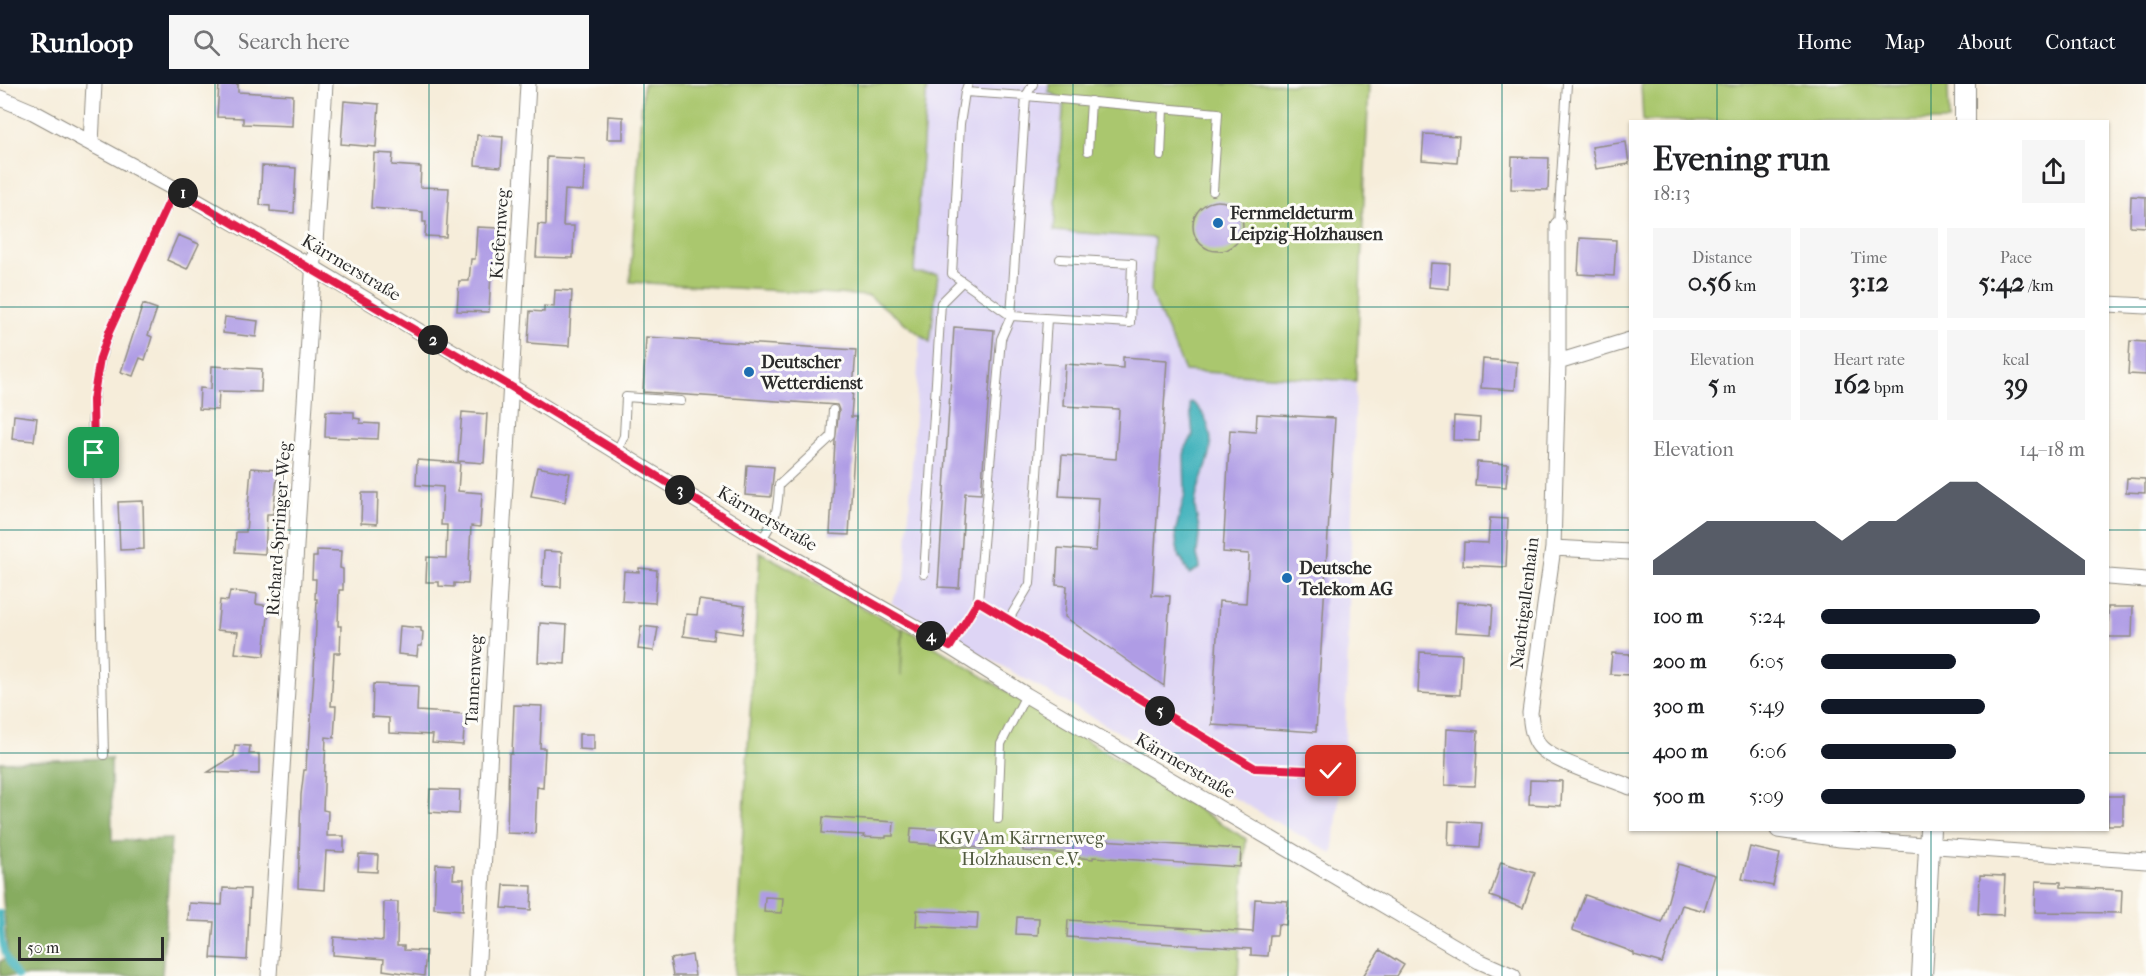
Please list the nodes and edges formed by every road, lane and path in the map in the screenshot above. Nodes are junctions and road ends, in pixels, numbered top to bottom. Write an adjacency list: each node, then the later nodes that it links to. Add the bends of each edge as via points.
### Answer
1 (94, 84): 13 (street)
2 (325, 84): 20 (street, Richard-Springer-Weg)
3 (528, 84): 28 (street, Kiefernweg)
4 (1033, 84): 8 (lane)
5 (1567, 84): 18 (lane)
6 (1965, 84): 12 (street)
7 (967, 88): 8 (lane); 21 (lane, via 960,124 951,274)
8 (1026, 96): 10 (lane); 24 (lane)
9 (0, 98): 13 (street, Kärrnerstraße)
10 (1091, 101): 11 (lane); 14 (lane)
11 (1163, 108): 15 (lane); 17 (lane, via 1218,113)
12 (1965, 120)
13 (91, 143): 16 (street, Kärrnerstraße)
14 (1088, 151)
15 (1161, 156)
16 (175, 189): 20 (street, Kärrnerstraße); 42 (lane, via 109,332 93,400)
17 (1213, 191)
18 (1558, 225): 27 (street, Nachtigallenhain)
19 (1060, 259): 25 (lane, via 1132,262 1130,323)
20 (315, 269): 28 (street, Kärrnerstraße); 49 (street, Richard-Springer-Weg)
21 (962, 282): 24 (lane); 35 (lane, via 941,303)
22 (2109, 304): 23 (street)
23 (2146, 306)
24 (1011, 316): 25 (lane); 38 (lane, via 1001,339)
25 (1047, 319): 39 (lane, via 1030,584)
26 (1629, 340): 27 (street)
27 (1558, 362): 33 (street, Nachtigallenhain)
28 (510, 386): 31 (street, Kärrnerstraße); 50 (street, Tannenweg)
29 (681, 401): 31 (lane, via 626,397 624,436)
30 (833, 410): 32 (lane, via 831,437 779,485 778,511)
31 (616, 451): 32 (street, Kärrnerstraße)
32 (761, 540): 40 (street, Kärrnerstraße)
33 (1553, 548): 34 (street); 44 (street, Nachtigallenhain, via 1530,713 1532,733 1538,746 1550,756)
34 (1629, 552)
35 (924, 574)
36 (2109, 578): 37 (street)
37 (2146, 580)
38 (978, 601): 39 (lane); 40 (lane)
39 (1009, 619): 43 (lane, via 1255,768)
40 (950, 647): 41 (street, Kärrnerstraße)
41 (1026, 696): 45 (lane, via 1001,744); 51 (street, Kärrnerstraße, via 1479,962)
42 (104, 755)
43 (1331, 771)
44 (1629, 787)
45 (998, 819)
46 (1785, 831): 47 (street, via 1840,839)
47 (1930, 837): 48 (street); 52 (street)
48 (2146, 861)
49 (269, 976)
50 (477, 976)
51 (1513, 976)
52 (1922, 976)

